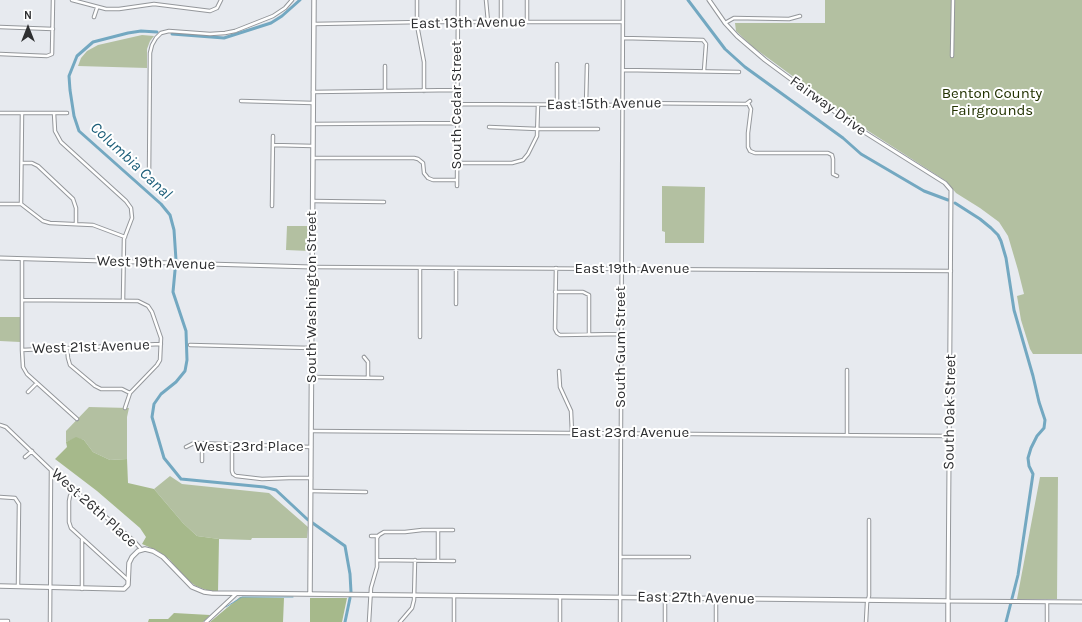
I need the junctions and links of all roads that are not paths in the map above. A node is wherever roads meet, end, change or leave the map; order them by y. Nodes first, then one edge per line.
1 (53, 0) edge
2 (72, 0) edge
3 (221, 0) edge
4 (292, 0) edge
5 (314, 0) edge
6 (417, 0) edge
7 (458, 0) edge
8 (486, 0) edge
9 (501, 0) edge
10 (527, 0) edge
11 (624, 0) edge
12 (709, 0) edge
13 (953, 0) edge
14 (97, 8) junction
15 (800, 16) dead end
16 (94, 17) dead end
17 (417, 22) junction
18 (458, 22) junction
19 (488, 22) junction
20 (501, 22) junction
21 (527, 22) junction
22 (623, 22) junction
23 (725, 23) junction
24 (314, 24) junction
25 (0, 27) edge
26 (53, 29) junction
27 (623, 38) junction
28 (0, 54) edge
29 (952, 56) dead end
30 (557, 64) dead end
31 (587, 65) dead end
32 (385, 66) dead end
33 (623, 70) junction
34 (704, 71) junction
35 (739, 72) dead end
36 (457, 90) junction
37 (385, 91) junction
38 (424, 91) junction
39 (313, 92) junction
40 (241, 101) dead end
41 (313, 103) junction
42 (457, 104) junction
43 (623, 104) junction
44 (538, 105) junction
45 (557, 105) junction
46 (586, 105) junction
47 (0, 113) edge
48 (22, 113) junction
49 (54, 113) junction
50 (67, 113) dead end
51 (457, 122) junction
52 (313, 124) junction
53 (489, 127) dead end
54 (538, 129) junction
55 (598, 129) dead end
56 (273, 136) dead end
57 (273, 145) junction
58 (313, 146) junction
59 (313, 158) junction
60 (22, 163) junction
61 (457, 163) junction
62 (837, 176) dead end
63 (457, 180) junction
64 (152, 186) dead end
65 (457, 186) dead end
66 (313, 201) junction
67 (384, 202) dead end
68 (952, 202) joint
69 (0, 204) edge
70 (21, 204) junction
71 (272, 206) dead end
72 (76, 224) junction
73 (125, 237) junction
74 (0, 258) edge
75 (22, 259) junction
76 (124, 262) junction
77 (312, 267) junction
78 (420, 268) junction
79 (456, 268) junction
80 (556, 268) junction
81 (622, 269) junction
82 (951, 270) junction
83 (555, 292) junction
84 (23, 300) junction
85 (122, 301) junction
86 (456, 304) dead end
87 (589, 334) junction
88 (622, 334) junction
89 (420, 337) dead end
90 (161, 344) junction
91 (190, 345) dead end
92 (67, 348) junction
93 (312, 348) junction
94 (22, 350) junction
95 (364, 358) dead end
96 (847, 370) dead end
97 (559, 371) dead end
98 (312, 377) junction
99 (368, 378) junction
100 (382, 378) dead end
101 (37, 383) junction
102 (28, 392) dead end
103 (130, 392) junction
104 (125, 408) dead end
105 (77, 419) dead end
106 (1, 425) edge
107 (311, 431) junction
108 (572, 433) junction
109 (621, 433) junction
110 (847, 435) junction
111 (950, 436) junction
112 (202, 444) junction
113 (232, 445) junction
114 (186, 447) dead end
115 (311, 447) junction
116 (32, 451) junction
117 (25, 457) dead end
118 (202, 461) dead end
119 (52, 471) junction
120 (311, 478) junction
121 (74, 490) junction
122 (311, 491) junction
123 (366, 492) dead end
124 (0, 497) edge
125 (869, 520) dead end
126 (438, 530) junction
127 (453, 530) dead end
128 (378, 535) junction
129 (371, 536) dead end
130 (82, 539) junction
131 (141, 549) junction
132 (621, 557) junction
133 (689, 557) dead end
134 (377, 560) junction
135 (415, 560) junction
136 (438, 561) junction
137 (454, 561) dead end
138 (128, 580) junction
139 (0, 586) edge
140 (18, 586) junction
141 (50, 587) junction
142 (82, 589) junction
143 (196, 589) joint
144 (236, 594) junction
145 (310, 594) junction
146 (371, 595) junction
147 (414, 595) junction
148 (454, 596) junction
149 (560, 597) junction
150 (620, 597) junction
151 (666, 598) junction
152 (716, 598) junction
153 (868, 600) junction
154 (948, 601) junction
155 (1047, 602) junction
156 (1082, 602) edge
157 (0, 621) edge
158 (8, 621) dead end
159 (50, 622) edge
160 (206, 622) edge
161 (369, 622) edge
162 (400, 622) edge
163 (454, 622) edge
164 (560, 622) edge
165 (620, 622) edge
166 (665, 622) edge
167 (716, 622) edge
168 (866, 622) edge
169 (948, 622) edge
170 (1047, 622) edge

1 - 26 street
2 - 14 street
3 - 14 street
4 - 64 street
5 - 24 main road, South Washington Street
6 - 17 street
7 - 18 street, South Cedar Street
8 - 19 street
9 - 20 street
10 - 21 street
11 - 22 street, South Gum Street
12 - 23 street, Fairway Drive
13 - 29 street
14 - 16 street
15 - 23 street
17 - 18 street, East 13th Avenue
17 - 24 street, East 13th Avenue
17 - 38 street
18 - 19 street, East 13th Avenue
18 - 36 street, South Cedar Street
19 - 20 street, East 13th Avenue
20 - 21 street, East 13th Avenue
21 - 22 street, East 13th Avenue
22 - 27 street, South Gum Street
23 - 68 street, Fairway Drive
24 - 39 main road, South Washington Street
25 - 26 street
26 - 28 street
27 - 33 street, South Gum Street
27 - 34 street
30 - 45 street
31 - 46 street
32 - 37 street
33 - 34 street
33 - 43 street, South Gum Street
34 - 35 street
36 - 38 street
36 - 42 street, South Cedar Street
37 - 38 street
37 - 39 street
39 - 41 main road, South Washington Street
40 - 41 street
41 - 52 main road, South Washington Street
42 - 44 street, East 15th Avenue
42 - 51 street, South Cedar Street
43 - 46 street, East 15th Avenue
43 - 62 street, East 15th Avenue
43 - 81 street, South Gum Street
44 - 45 street, East 15th Avenue
44 - 54 street
45 - 46 street, East 15th Avenue
47 - 48 street
48 - 49 street
48 - 60 street
49 - 50 street
49 - 73 street
51 - 52 street
51 - 61 street, South Cedar Street
52 - 58 main road, South Washington Street
53 - 54 street
54 - 55 street
54 - 61 street
56 - 57 street
57 - 58 street
57 - 71 street
58 - 59 main road, South Washington Street
59 - 63 street
59 - 66 main road, South Washington Street
60 - 70 street
60 - 72 street
61 - 63 street, South Cedar Street
63 - 65 street, South Cedar Street
66 - 67 street
66 - 77 main road, South Washington Street
68 - 82 street, South Oak Street
69 - 70 street
70 - 72 street
72 - 73 street
73 - 76 street
74 - 75 street, West 19th Avenue
75 - 76 street, West 19th Avenue
75 - 84 street
76 - 77 street, West 19th Avenue
76 - 85 street
77 - 78 street, East 19th Avenue
77 - 93 main road, South Washington Street
78 - 79 street, East 19th Avenue
78 - 89 street
79 - 80 street, East 19th Avenue
79 - 86 street
80 - 81 street, East 19th Avenue
80 - 83 street
81 - 82 street, East 19th Avenue
81 - 88 street, South Gum Street
82 - 111 street, South Oak Street
83 - 87 street
83 - 87 street
84 - 85 street
84 - 94 street
85 - 90 street
87 - 88 street
88 - 109 street, South Gum Street
90 - 92 street, West 21st Avenue
90 - 103 street
91 - 93 street
92 - 94 street, West 21st Avenue
92 - 103 street
93 - 98 main road, South Washington Street
94 - 101 street
95 - 99 street
96 - 110 street
97 - 108 street
98 - 99 street
98 - 107 main road, South Washington Street
99 - 100 street
101 - 102 street
101 - 105 street
103 - 104 street
106 - 116 street, West 26th Place
107 - 108 street, East 23rd Avenue
107 - 115 main road, South Washington Street
108 - 109 street, East 23rd Avenue
109 - 110 street, East 23rd Avenue
109 - 132 street, South Gum Street
110 - 111 street, East 23rd Avenue
111 - 154 street, South Oak Street
112 - 113 street, West 23rd Place
112 - 114 street, West 23rd Place
112 - 118 street
113 - 115 street, West 23rd Place
113 - 120 street
115 - 120 main road, South Washington Street
116 - 117 street
116 - 119 street, West 26th Place
119 - 121 street, West 26th Place
119 - 141 street
120 - 122 main road, South Washington Street
121 - 130 street
121 - 131 street, West 26th Place
122 - 123 street
122 - 145 main road, South Washington Street
124 - 140 street
125 - 153 street
126 - 127 street
126 - 128 street
126 - 136 street
128 - 129 street
128 - 134 street
130 - 138 street
130 - 142 street
131 - 138 main road
131 - 143 main road, West 26th Place
132 - 133 street
132 - 150 street, South Gum Street
134 - 135 street
134 - 146 street
135 - 136 street
135 - 147 street
136 - 137 street
138 - 142 main road
139 - 140 main road
140 - 141 main road
141 - 142 main road
141 - 159 street
143 - 144 main road, East 27th Avenue
144 - 145 main road, East 27th Avenue
144 - 160 street
145 - 146 main road, East 27th Avenue
146 - 147 main road, East 27th Avenue
146 - 161 street
147 - 148 main road, East 27th Avenue
147 - 162 street
148 - 149 main road, East 27th Avenue
148 - 163 street
149 - 150 main road, East 27th Avenue
149 - 164 street
150 - 151 main road, East 27th Avenue
150 - 165 street, South Gum Street
151 - 152 main road, East 27th Avenue
151 - 166 street
152 - 153 main road, East 27th Avenue
152 - 167 street
153 - 154 main road, East 27th Avenue
153 - 168 street
154 - 155 street, East 27th Avenue
154 - 169 main road, South Oak Street
155 - 156 street, East 27th Avenue
155 - 170 street
157 - 158 street

